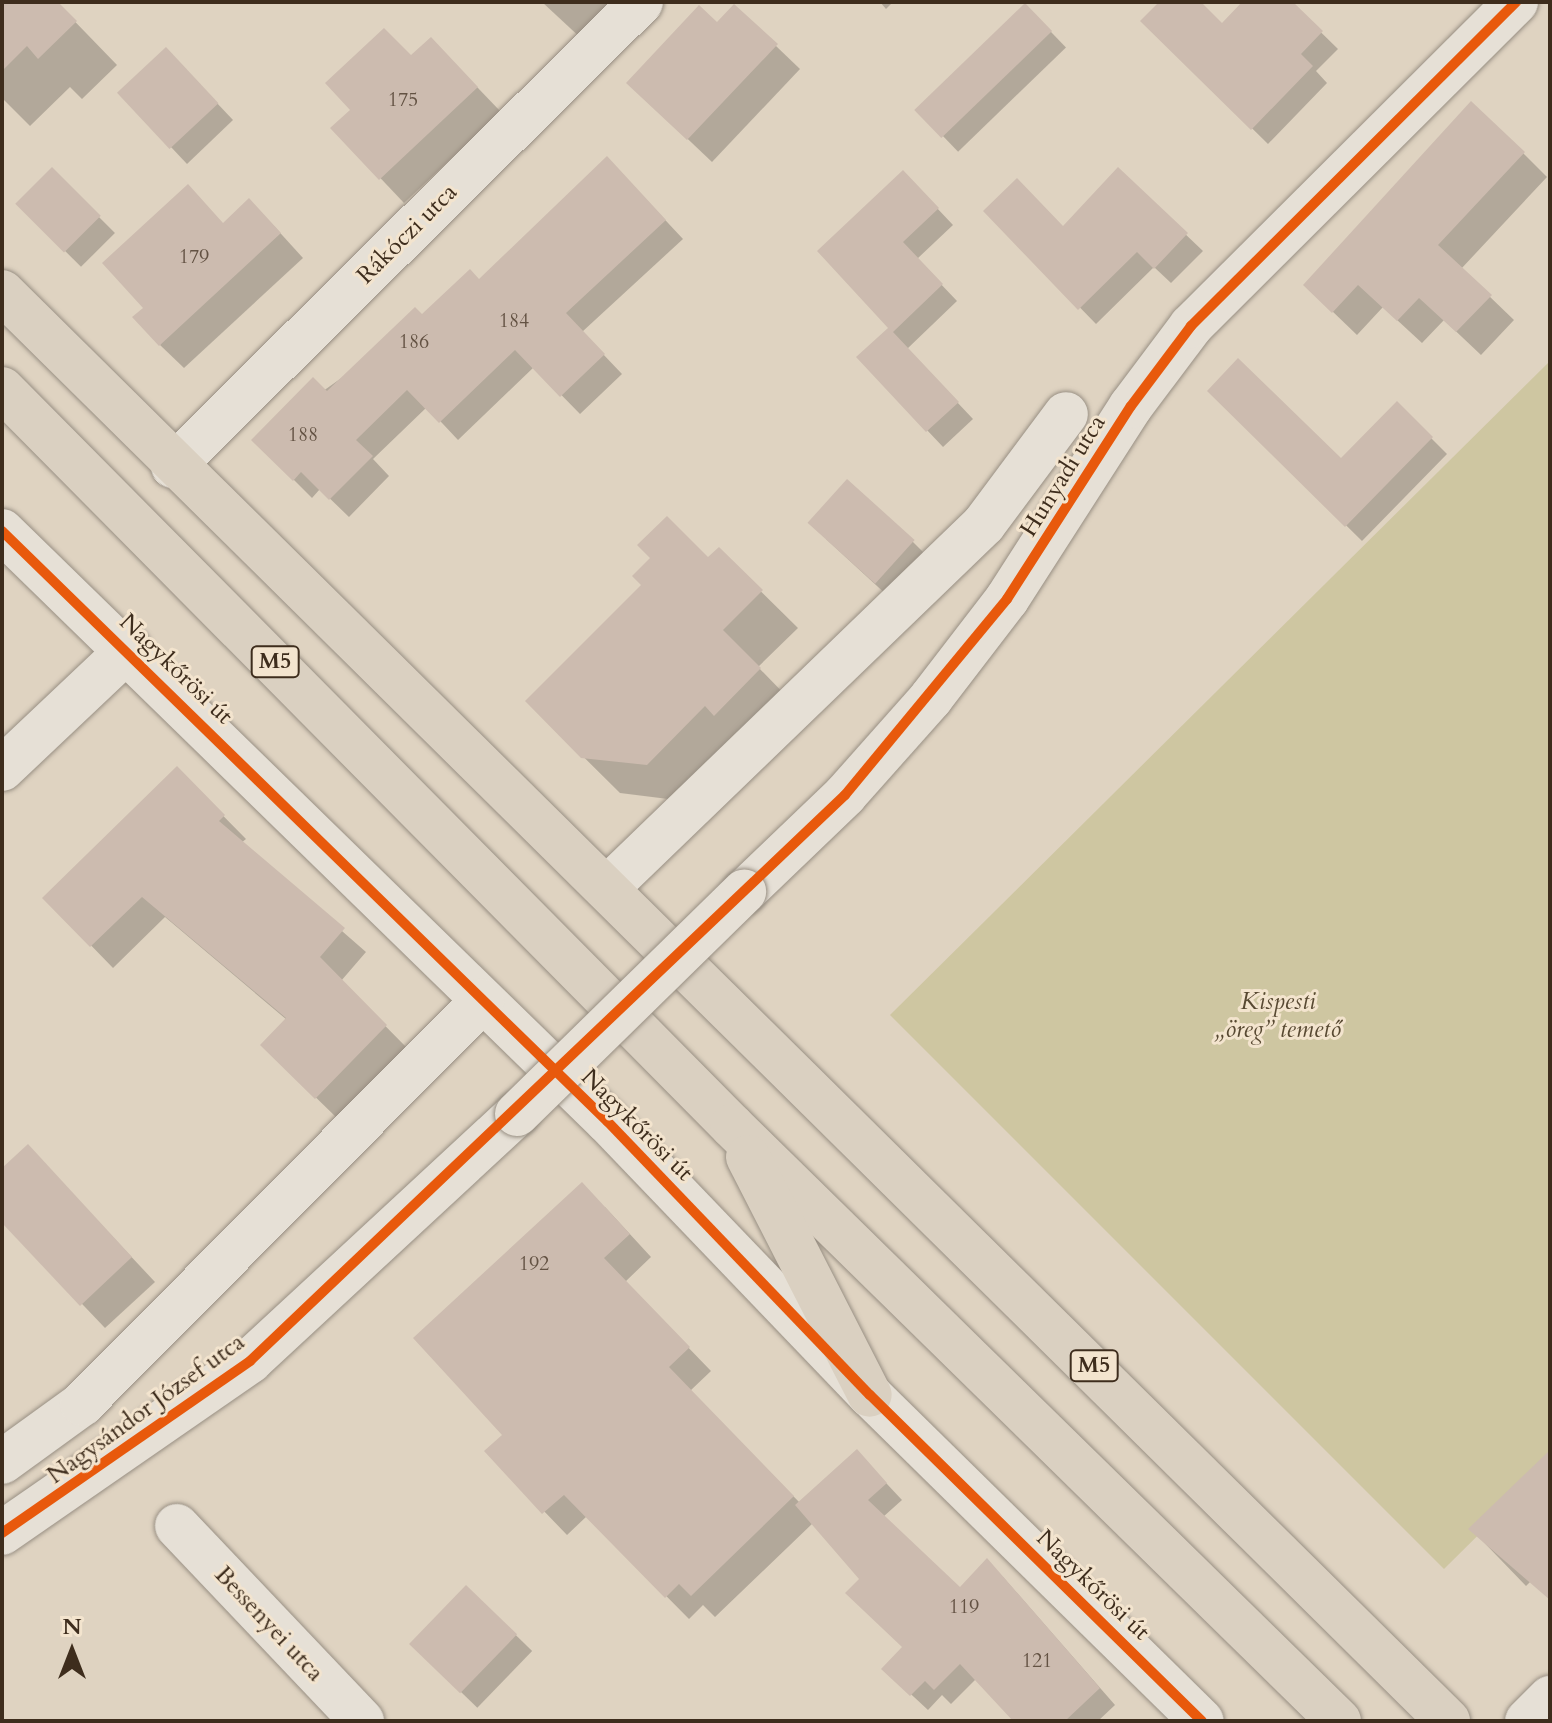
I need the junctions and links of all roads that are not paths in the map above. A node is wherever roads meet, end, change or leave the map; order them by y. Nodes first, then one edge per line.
1 (641, 2) edge
2 (1516, 2) edge
3 (2, 292) edge
4 (2, 389) edge
5 (1066, 414) dead end
6 (173, 466) junction
7 (2, 531) edge
8 (129, 649) junction
9 (2, 769) edge
10 (607, 888) junction
11 (656, 980) joint
12 (482, 1001) junction
13 (732, 1126) junction
14 (870, 1395) junction
15 (2, 1462) edge
16 (177, 1526) dead end
17 (2, 1533) edge
18 (1550, 1698) edge
19 (362, 1721) edge
20 (1202, 1721) edge
21 (1339, 1721) edge
22 (1448, 1721) edge
23 (1527, 1721) edge

1 - 6 street, Rákóczi utca
2 - 11 street, Hunyadi utca, bridge
3 - 6 main road, M5
4 - 13 main road, M5
5 - 10 street, Hunyadi utca
6 - 10 main road, M5
7 - 8 street, Nagykőrösi út
8 - 9 street
8 - 12 street, Nagykőrösi út
10 - 22 main road, M5
11 - 17 street, Nagysándor József utca, bridge
12 - 14 street, Nagykőrösi út
12 - 15 street, Nagysándor József utca
13 - 14 main road
13 - 21 main road, M5
14 - 20 street, Nagykőrösi út
16 - 19 street, Bessenyei utca
18 - 23 street

